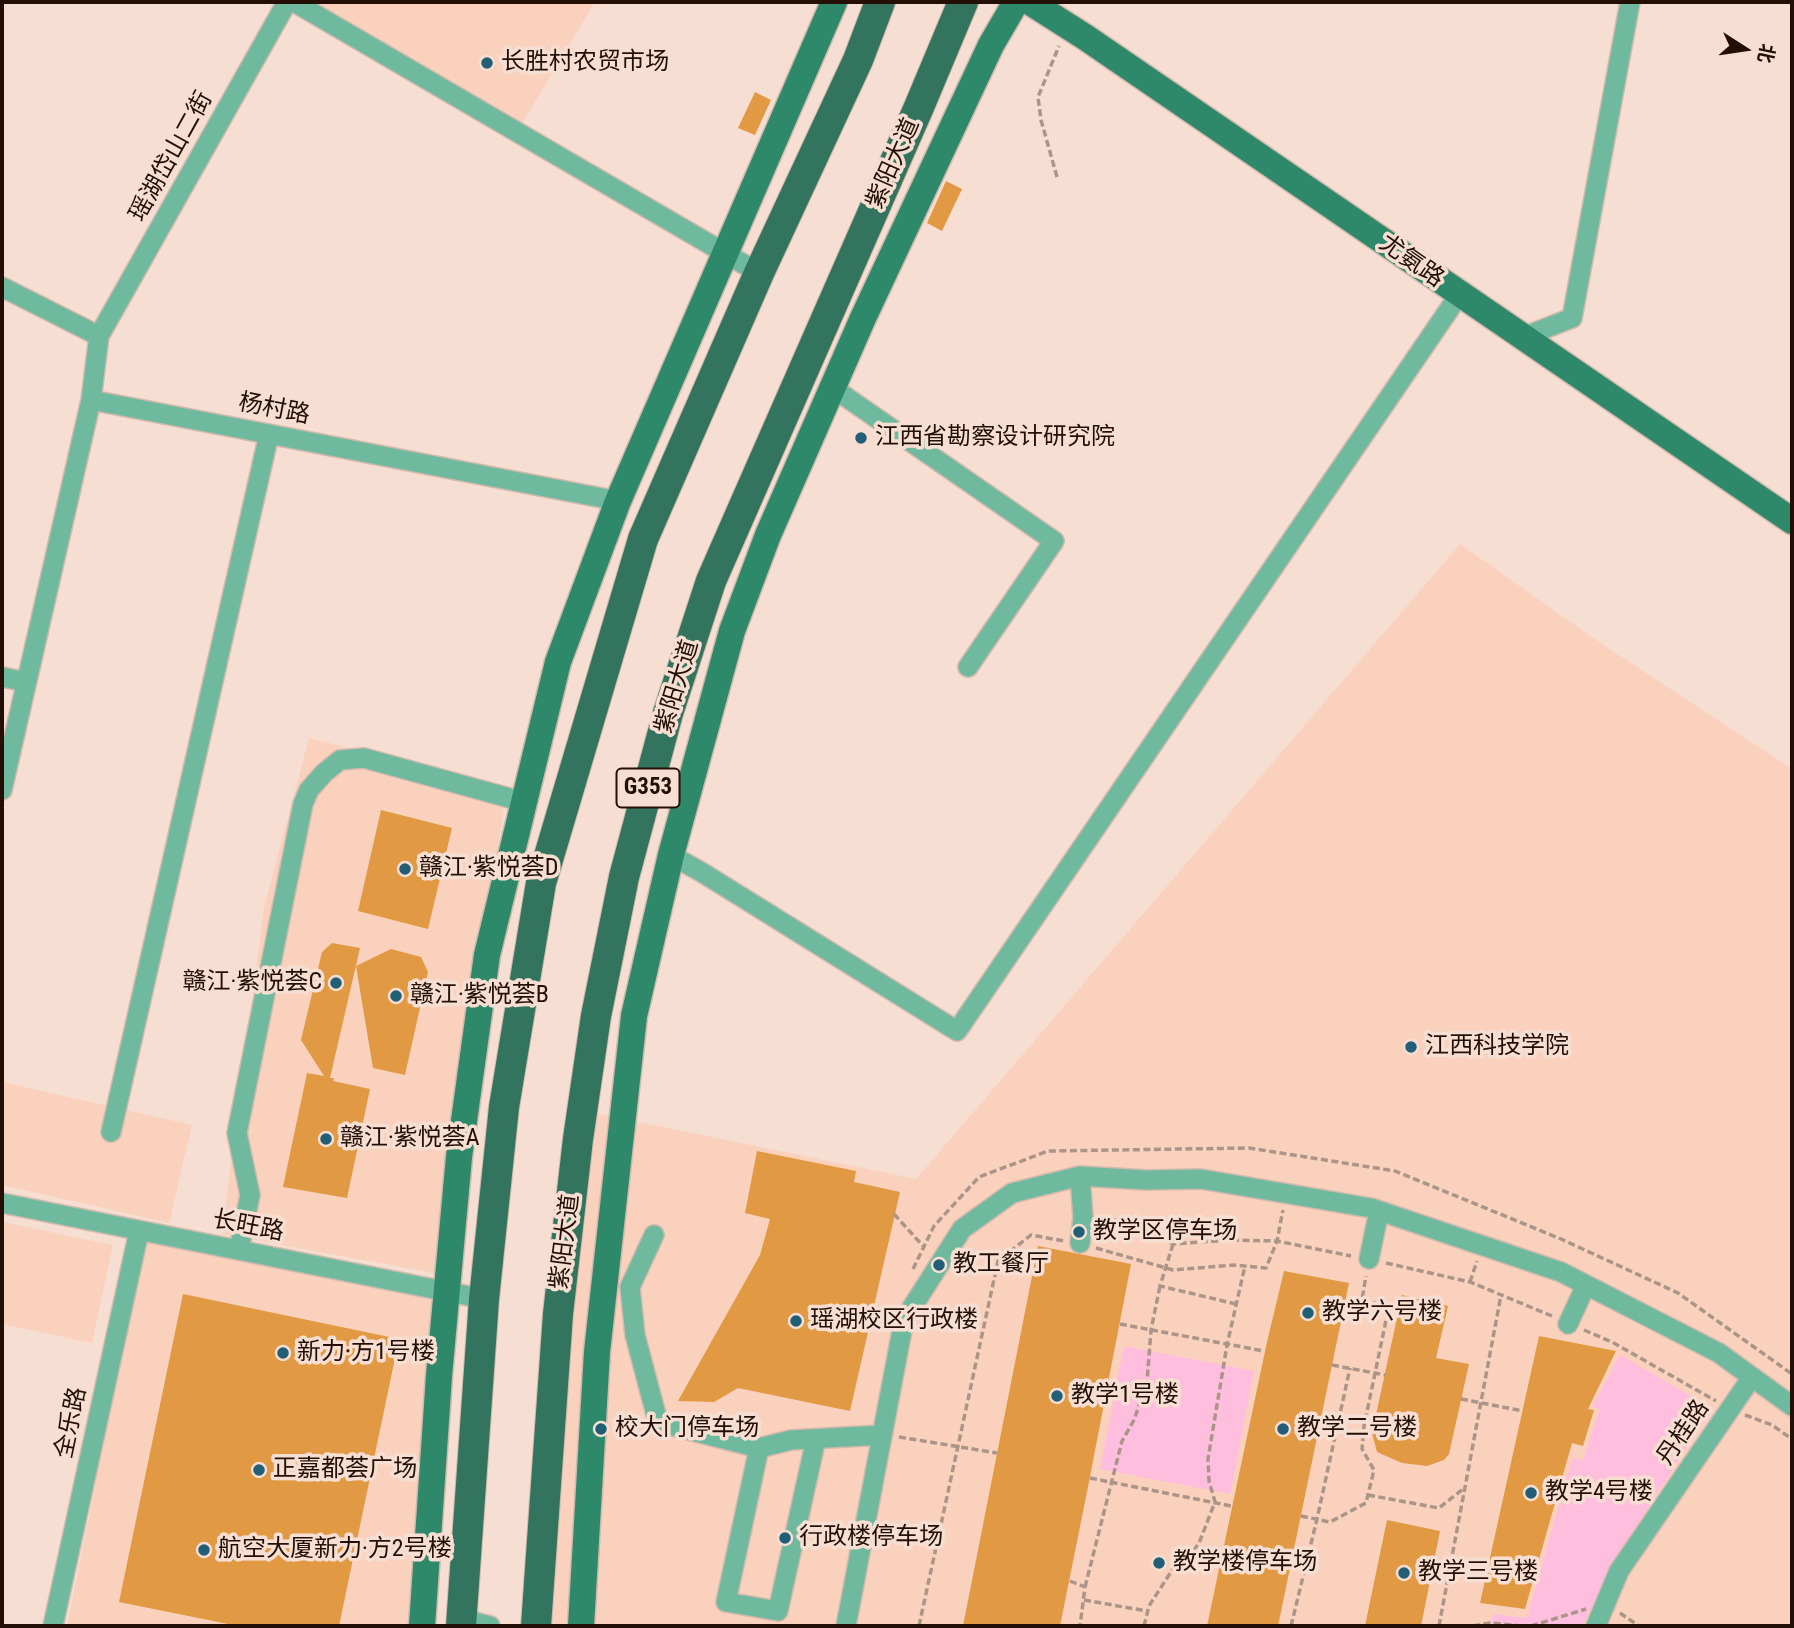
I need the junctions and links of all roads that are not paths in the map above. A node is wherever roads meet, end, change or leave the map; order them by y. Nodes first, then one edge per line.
1 (287, 2) edge
2 (295, 2) edge
3 (834, 2) edge
4 (880, 2) edge
5 (963, 2) edge
6 (1016, 2) edge
7 (1030, 2) edge
8 (1630, 2) edge
9 (725, 253) junction
10 (759, 273) junction
11 (2, 287) edge
12 (1459, 295) junction
13 (99, 336) junction
14 (1523, 337) junction
15 (833, 388) junction
16 (91, 400) junction
17 (269, 434) junction
18 (618, 501) junction
19 (1792, 521) edge
20 (968, 667) dead end
21 (2, 677) edge
22 (26, 682) junction
23 (2, 790) edge
24 (524, 802) junction
25 (671, 855) junction
26 (111, 1132) dead end
27 (1080, 1176) junction
28 (2, 1203) edge
29 (1379, 1211) junction
30 (139, 1230) junction
31 (654, 1235) dead end
32 (1080, 1243) road end
33 (239, 1250) junction
34 (1369, 1259) road end
35 (1586, 1285) junction
36 (447, 1292) junction
37 (484, 1299) junction
38 (1569, 1324) road end
39 (1752, 1377) junction
40 (1792, 1406) edge
41 (882, 1435) junction
42 (816, 1439) junction
43 (759, 1448) junction
44 (463, 1595) junction
45 (53, 1626) edge
46 (422, 1626) edge
47 (461, 1626) edge
48 (489, 1626) edge
49 (536, 1626) edge
50 (581, 1626) edge
51 (846, 1626) edge
52 (1596, 1626) edge

1 - 13 street, 瑶湖岱山二街
2 - 9 street
3 - 9 main road
4 - 10 highway
5 - 49 highway, 紫阳大道 / G353
6 - 15 main road
7 - 12 main road, 尤氨路
8 - 14 street
9 - 10 street
9 - 18 main road
10 - 37 highway
11 - 13 street
12 - 14 main road, 尤氨路
12 - 25 street
13 - 16 street
14 - 19 main road, 尤氨路
15 - 20 street
15 - 25 main road
16 - 17 street, 杨村路
16 - 22 street
17 - 18 street, 杨村路
17 - 26 street
18 - 24 main road
21 - 22 street
22 - 23 street
24 - 33 street
24 - 36 main road
25 - 50 main road
27 - 29 street
27 - 32 street
27 - 41 street
28 - 30 street, 长旺路
29 - 34 street
29 - 35 street
30 - 33 street, 长旺路
30 - 45 street, 全乐路
31 - 43 street
33 - 36 street, 长旺路
35 - 38 street
35 - 39 street
36 - 37 street, 长旺路
36 - 46 main road
37 - 44 highway
39 - 40 street
39 - 52 street, 丹桂路
41 - 42 street
41 - 51 street
42 - 43 street
42 - 43 street
44 - 47 highway
44 - 48 street

